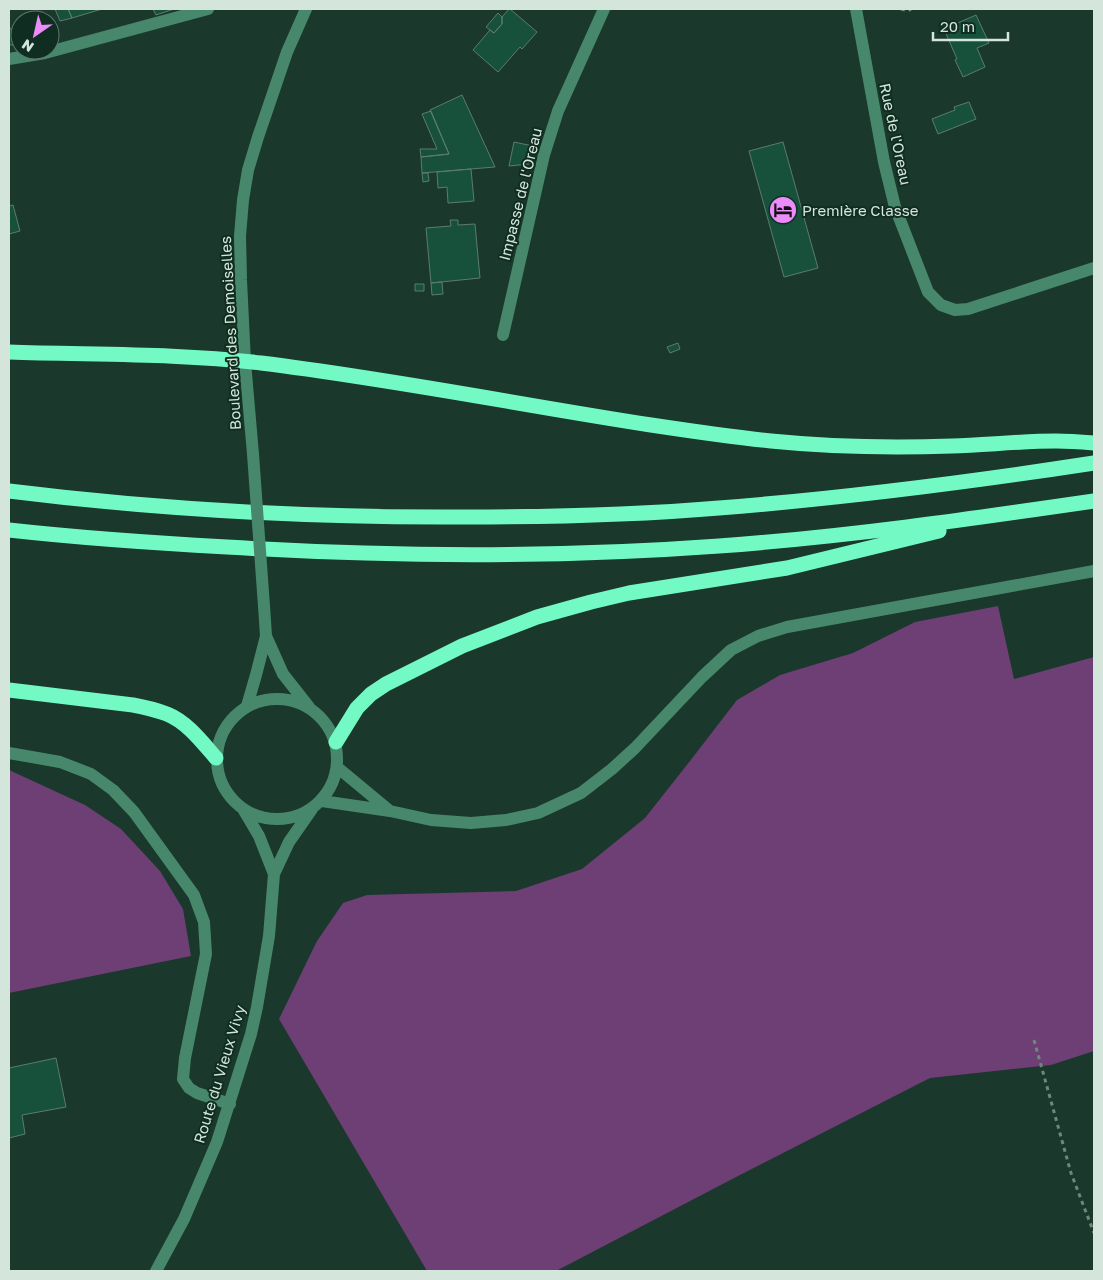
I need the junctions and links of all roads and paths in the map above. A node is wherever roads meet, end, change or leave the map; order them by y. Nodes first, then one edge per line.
1 (208, 9) edge
2 (306, 9) edge
3 (604, 9) edge
4 (856, 9) edge
5 (902, 9) edge
6 (911, 9) edge
7 (9, 59) edge
8 (1094, 268) edge
9 (503, 335) dead end
10 (9, 352) edge
11 (245, 362) junction
12 (1094, 443) edge
13 (1094, 463) edge
14 (9, 491) edge
15 (1094, 501) edge
16 (1021, 511) junction
17 (9, 530) edge
18 (1094, 571) edge
19 (266, 636) junction
20 (9, 690) edge
21 (247, 706) junction
22 (309, 707) junction
23 (336, 742) junction
24 (9, 753) edge
25 (216, 758) junction
26 (337, 767) junction
27 (317, 805) junction
28 (243, 809) junction
29 (390, 810) junction
30 (274, 874) junction
31 (1034, 1040) dead end
32 (230, 1104) junction
33 (1094, 1233) edge
34 (156, 1271) edge

1 - 7 street
2 - 11 street, Boulevard des Demoiselles
3 - 9 street, Impasse de l'Oreau
4 - 8 street, Rue de l'Oreau
5 - 6 path
10 - 11 highway
11 - 12 highway
11 - 19 street, Boulevard des Demoiselles, bridge
13 - 14 highway
15 - 16 highway
16 - 17 highway
16 - 23 highway
18 - 29 street
19 - 21 street, Boulevard des Demoiselles
19 - 22 street, Boulevard des Demoiselles
20 - 25 highway
21 - 22 street
21 - 25 street
22 - 23 street
23 - 26 street
24 - 32 street
25 - 28 street
26 - 27 street
26 - 29 street
27 - 28 street
27 - 29 street
27 - 30 street, Route du Vieux Vivy
28 - 30 street, Route du Vieux Vivy
30 - 32 street, Route du Vieux Vivy
31 - 33 path
32 - 34 street, Route du Vieux Vivy

